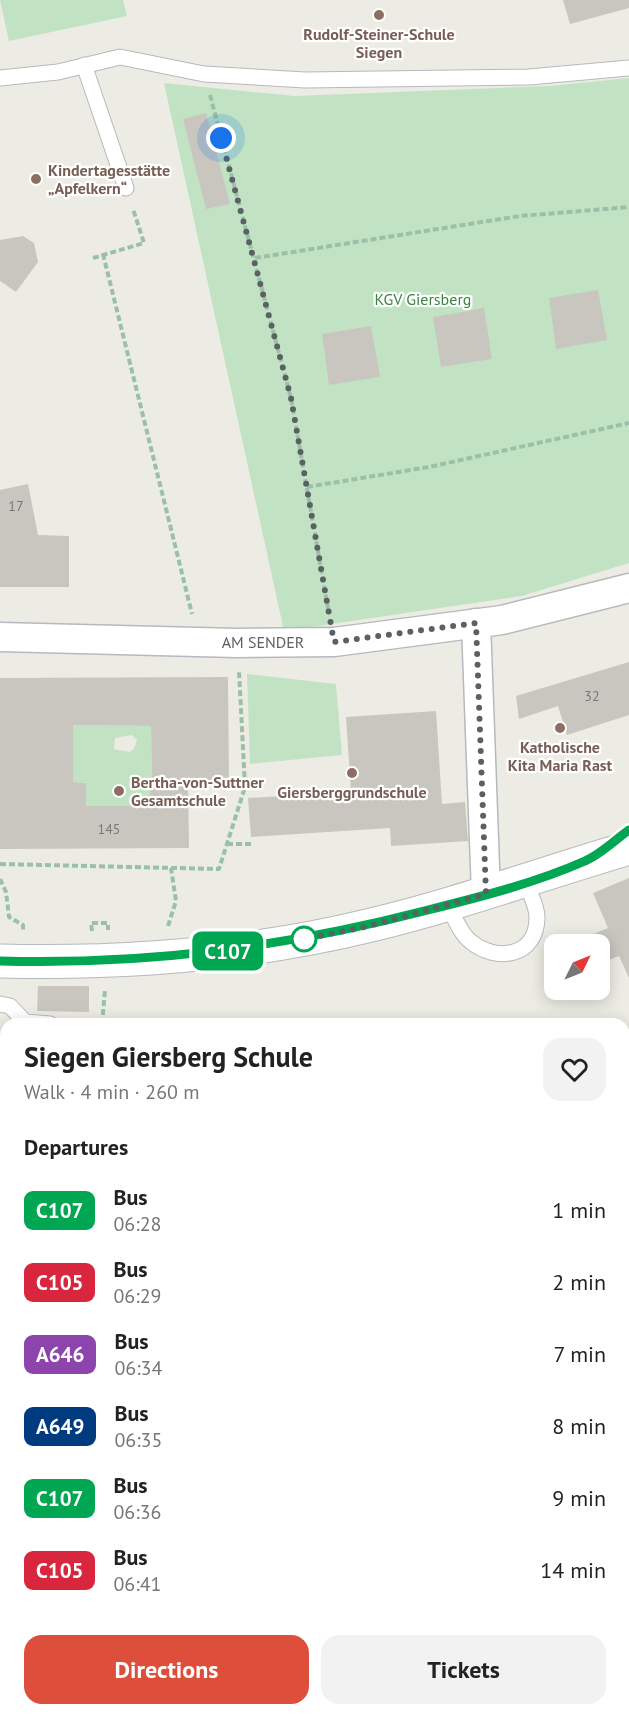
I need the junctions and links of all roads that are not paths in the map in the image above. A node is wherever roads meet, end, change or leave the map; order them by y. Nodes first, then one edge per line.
1 (84, 65) junction
2 (629, 68) edge
3 (0, 78) edge
4 (126, 188) road end
5 (629, 588) edge
6 (476, 623) junction
7 (0, 637) edge
8 (629, 830) edge
9 (629, 848) edge
10 (587, 861) junction
11 (526, 882) junction
12 (486, 894) junction
13 (448, 905) junction
14 (0, 961) edge
15 (0, 1004) edge
16 (21, 1018) edge

1 - 2 lane
1 - 3 lane
1 - 4 lane
5 - 6 street, AM SENDER
6 - 7 street, AM SENDER
6 - 12 street
8 - 10 street
9 - 10 street
10 - 11 street
11 - 12 street
11 - 13 lane
12 - 13 street
13 - 14 street
15 - 16 lane

